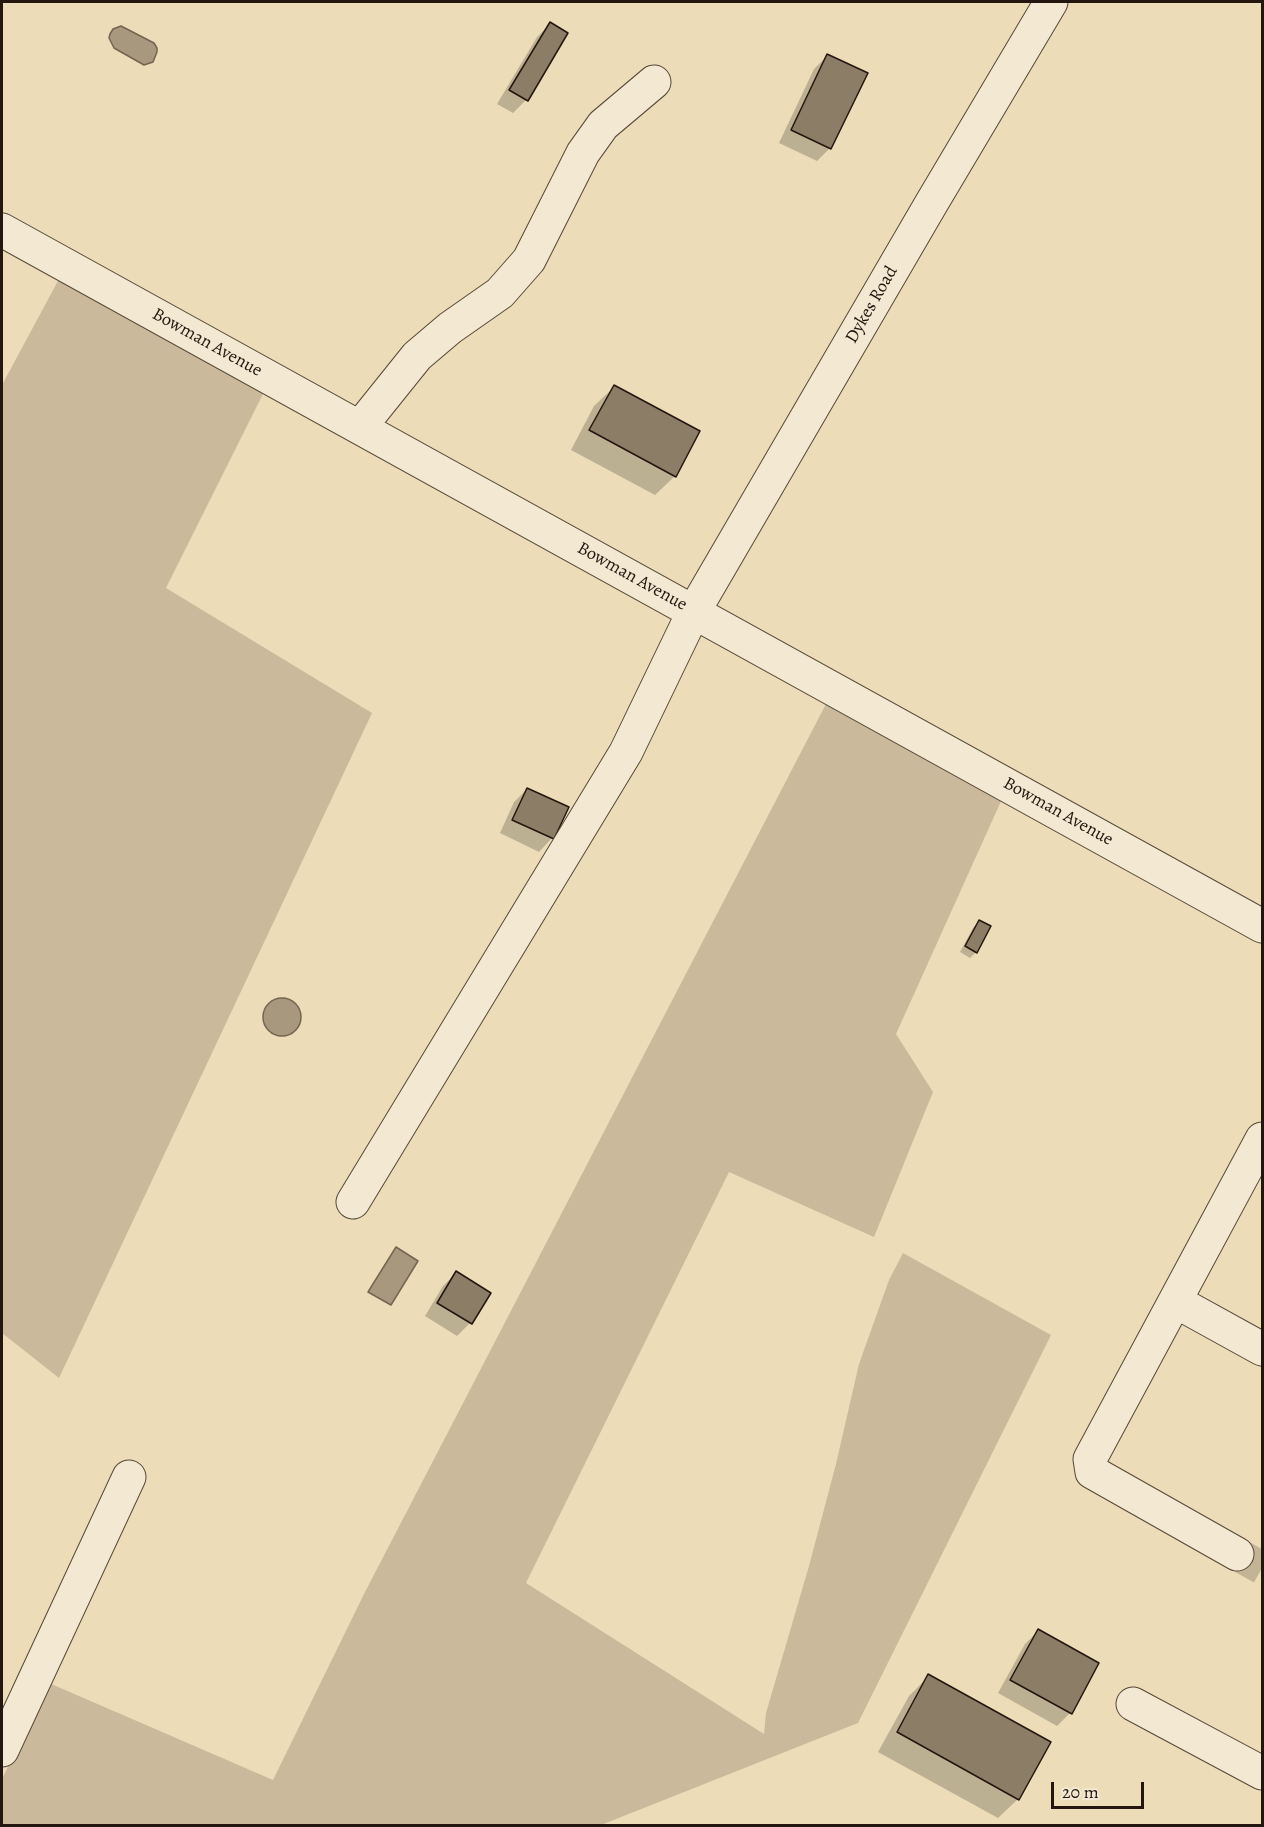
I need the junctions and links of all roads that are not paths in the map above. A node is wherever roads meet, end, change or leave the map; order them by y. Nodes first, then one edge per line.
1 (1052, 2) edge
2 (654, 82) dead end
3 (2, 230) edge
4 (360, 427) junction
5 (694, 610) junction
6 (1263, 926) edge
7 (1263, 1139) edge
8 (353, 1202) dead end
9 (1175, 1301) junction
10 (1263, 1349) edge
11 (129, 1478) dead end
12 (1237, 1554) tunnel mouth
13 (1133, 1704) dead end
14 (2, 1750) edge
15 (1263, 1773) edge

1 - 5 street, Dykes Road
2 - 4 street
3 - 4 street, Bowman Avenue
4 - 5 street, Bowman Avenue
5 - 6 street, Bowman Avenue
5 - 8 street, Dykes Road
7 - 9 street
9 - 10 street
9 - 12 street
11 - 14 street
13 - 15 street

